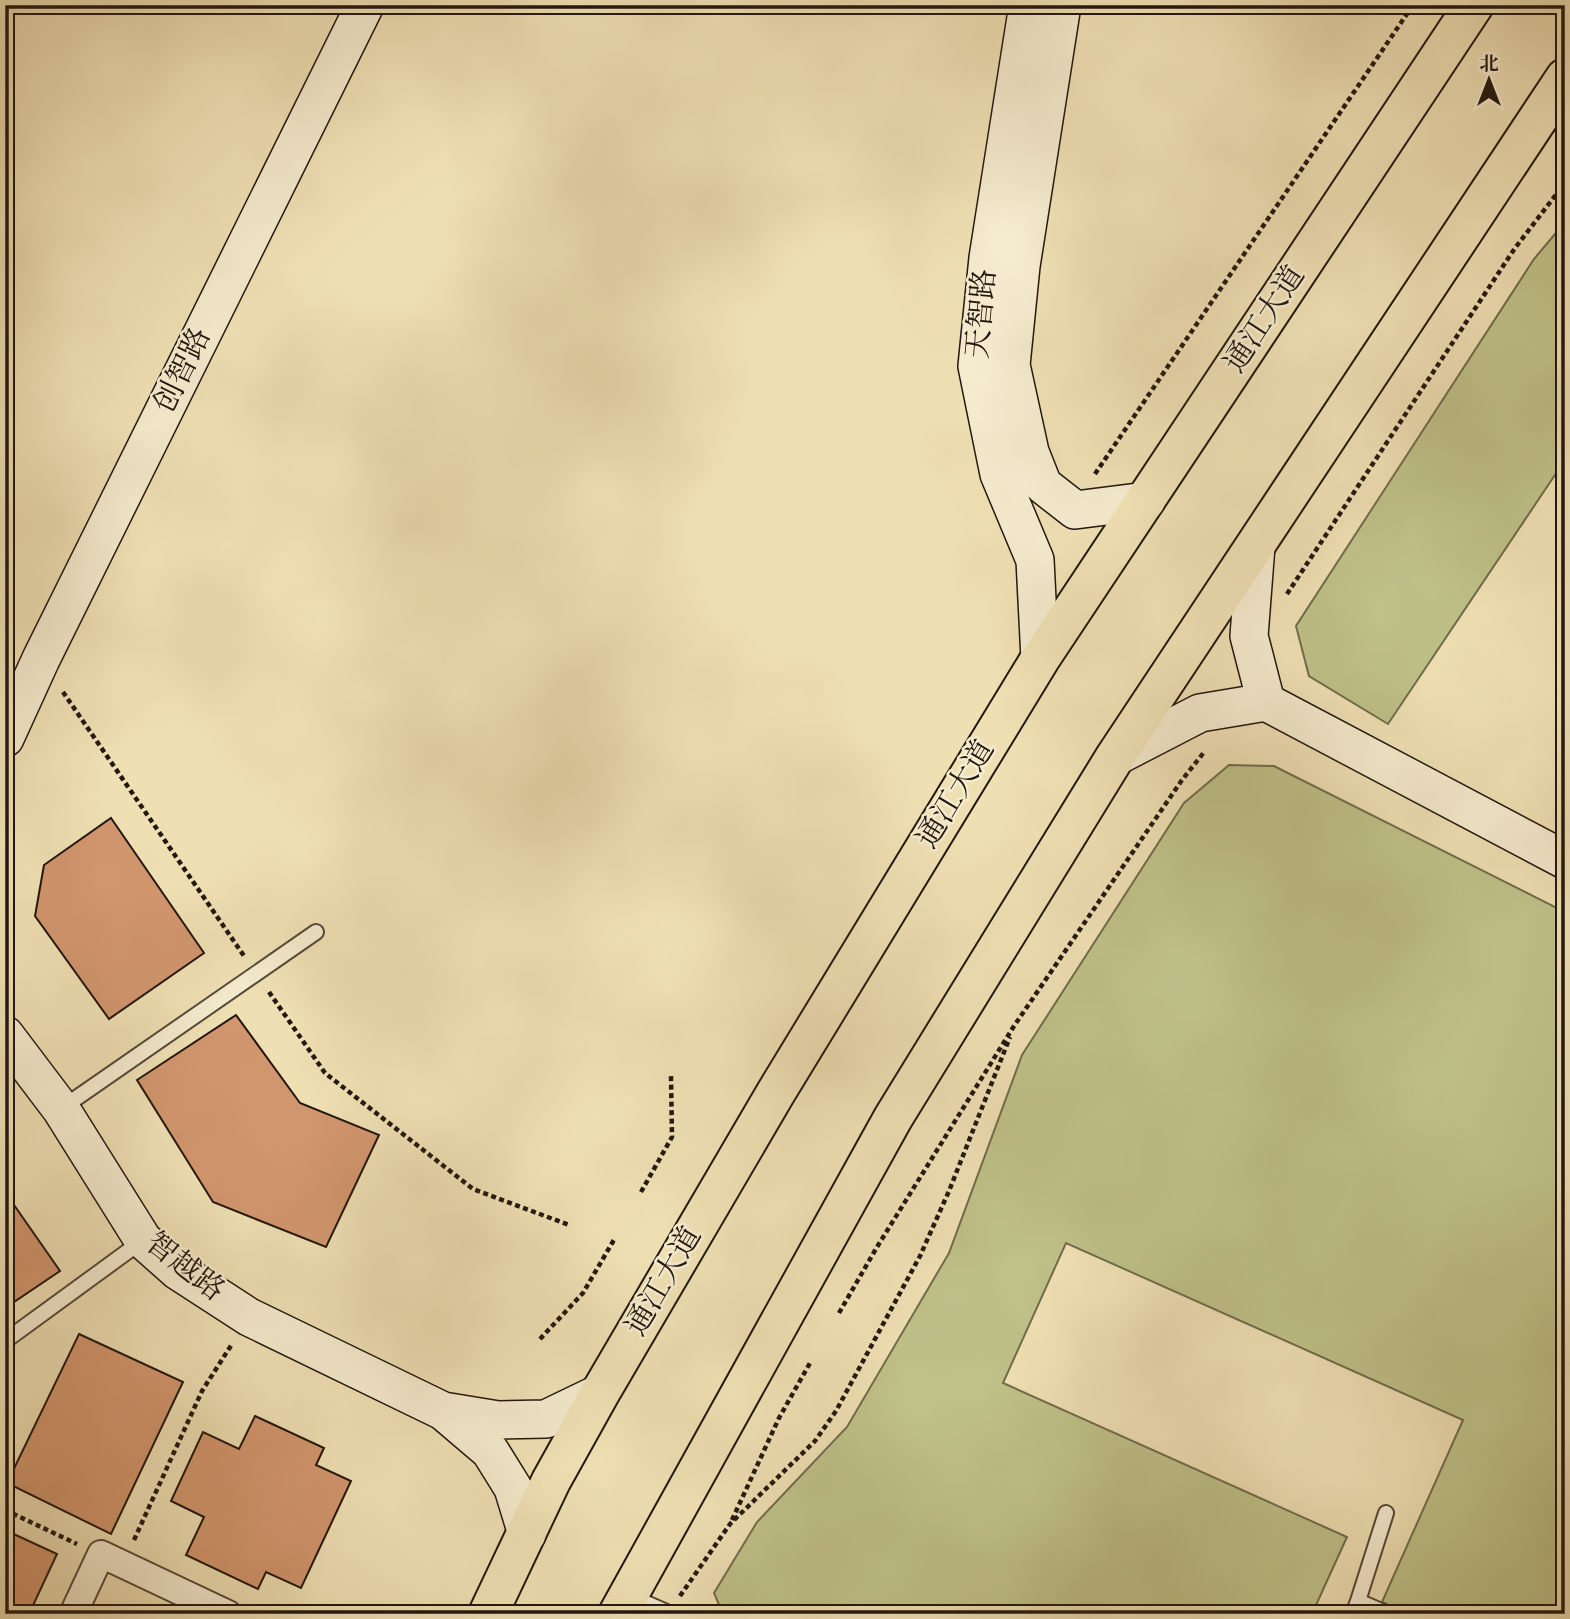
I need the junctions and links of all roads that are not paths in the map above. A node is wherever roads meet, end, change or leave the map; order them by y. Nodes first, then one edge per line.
1 (365, 5) edge
2 (1028, 5) edge
3 (1062, 5) edge
4 (1474, 5) edge
5 (1565, 78) edge
6 (1146, 501) junction
7 (1256, 546) junction
8 (1040, 659) junction
9 (1266, 702) junction
10 (5, 738) edge
11 (1115, 757) junction
12 (1565, 860) edge
13 (316, 932) dead end
14 (5, 1035) edge
15 (61, 1109) junction
16 (143, 1240) junction
17 (5, 1341) edge
18 (600, 1393) junction
19 (443, 1411) junction
20 (1386, 1513) dead end
21 (527, 1534) junction
22 (623, 1604) edge
23 (1356, 1607) edge
24 (669, 1613) edge
25 (73, 1614) edge
26 (228, 1614) edge
27 (488, 1614) edge
28 (1388, 1614) edge

1 - 10 street, 创智路
2 - 8 street, 天智路
3 - 6 street, 天智路
4 - 6 main road, 通江大道
5 - 7 main road
6 - 8 main road, 通江大道
7 - 9 street
7 - 11 main road
8 - 18 main road, 通江大道
9 - 11 street
9 - 12 street
11 - 22 main road
13 - 15 lane
14 - 15 street, 智越路
15 - 16 street, 智越路
16 - 17 lane
16 - 19 street, 智越路
18 - 19 street
18 - 21 main road, 通江大道
19 - 21 street
20 - 23 lane
21 - 27 main road, 通江大道
22 - 24 lane
23 - 28 lane
25 - 26 street

